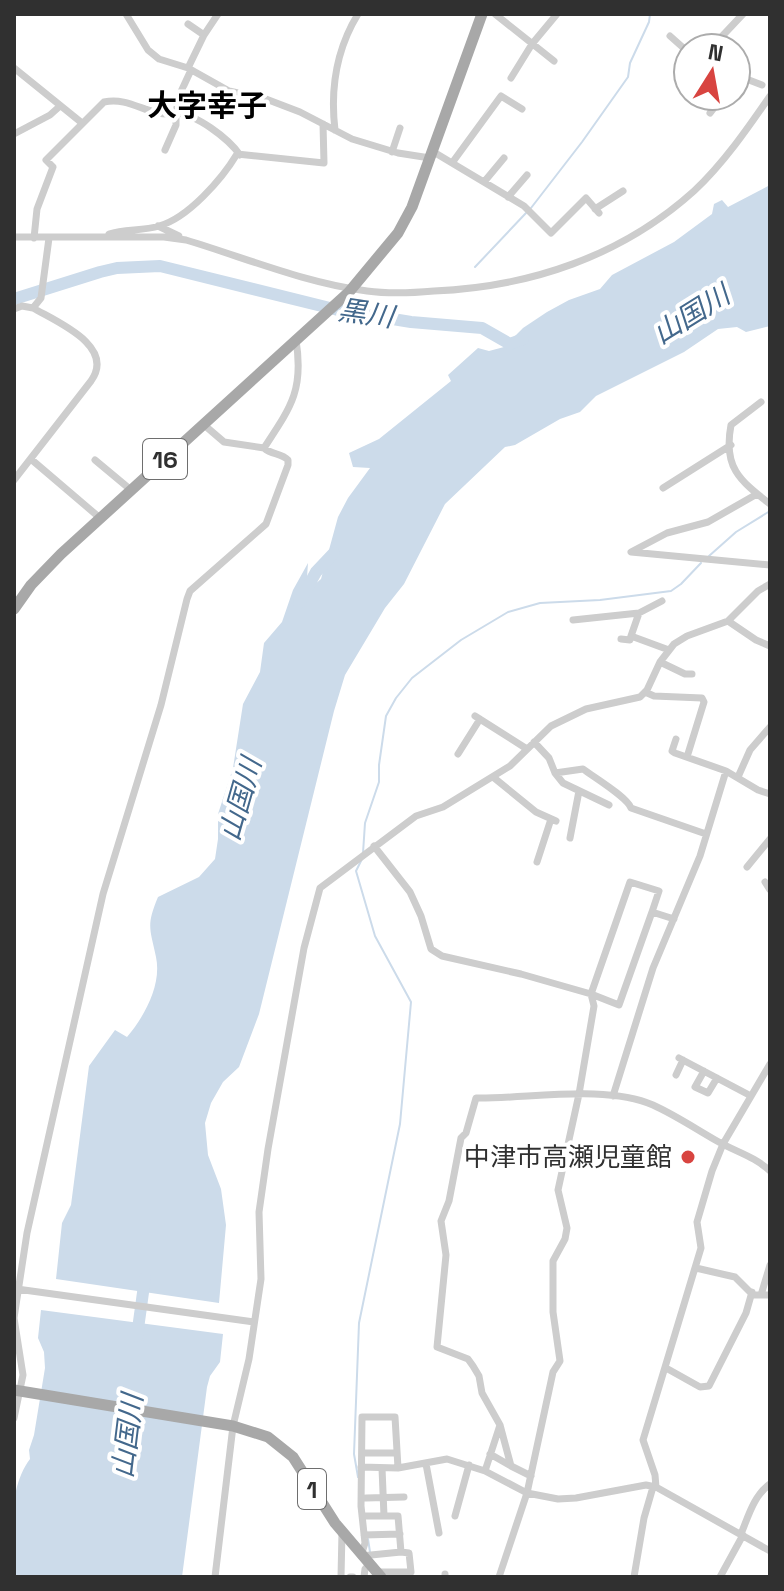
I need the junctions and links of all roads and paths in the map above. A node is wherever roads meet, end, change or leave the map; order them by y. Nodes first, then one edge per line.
1 (126, 14) edge
2 (218, 14) edge
3 (358, 14) edge
4 (482, 14) edge
5 (495, 14) edge
6 (557, 14) edge
7 (738, 15) edge
8 (188, 24) dead end
9 (724, 32) edge
10 (204, 35) junction
11 (532, 44) junction
12 (554, 61) dead end
13 (14, 68) edge
14 (190, 69) junction
15 (511, 78) dead end
16 (752, 81) edge
17 (762, 85) dead end
18 (770, 96) edge
19 (60, 106) junction
20 (522, 109) dead end
21 (176, 113) junction
22 (82, 123) junction
23 (323, 124) junction
24 (400, 128) dead end
25 (335, 130) junction
26 (14, 134) edge
27 (165, 150) dead end
28 (392, 152) junction
29 (240, 155) junction
30 (431, 155) junction
31 (504, 158) dead end
32 (452, 163) junction
33 (527, 175) dead end
34 (484, 182) junction
35 (623, 191) dead end
36 (508, 197) junction
37 (158, 226) junction
38 (14, 237) edge
39 (107, 237) junction
40 (34, 238) junction
41 (49, 238) junction
42 (180, 239) junction
43 (350, 290) junction
44 (33, 308) junction
45 (14, 309) edge
46 (296, 340) junction
47 (761, 402) dead end
48 (203, 424) junction
49 (731, 445) junction
50 (264, 448) junction
51 (32, 460) junction
52 (95, 460) dead end
53 (14, 480) edge
54 (663, 488) dead end
55 (131, 490) junction
56 (757, 494) junction
57 (770, 504) edge
58 (100, 518) junction
59 (770, 565) edge
60 (770, 584) edge
61 (662, 601) dead end
62 (14, 609) edge
63 (639, 613) junction
64 (573, 620) dead end
65 (728, 621) junction
66 (631, 636) junction
67 (621, 639) dead end
68 (770, 646) edge
69 (669, 650) junction
70 (660, 662) junction
71 (692, 674) dead end
72 (645, 692) junction
73 (770, 727) edge
74 (676, 739) dead end
75 (534, 742) junction
76 (527, 749) junction
77 (458, 754) dead end
78 (687, 757) junction
79 (726, 771) junction
80 (555, 773) junction
81 (493, 777) junction
82 (738, 777) junction
83 (579, 791) junction
84 (770, 794) edge
85 (609, 805) dead end
86 (706, 834) junction
87 (570, 838) dead end
88 (770, 839) edge
89 (374, 846) junction
90 (537, 862) dead end
91 (747, 867) dead end
92 (652, 912) junction
93 (674, 919) junction
94 (635, 959) junction
95 (653, 968) junction
96 (591, 994) junction
97 (770, 1064) edge
98 (704, 1071) junction
99 (676, 1075) dead end
100 (717, 1078) junction
101 (579, 1094) junction
102 (613, 1096) junction
103 (751, 1096) junction
104 (723, 1144) junction
105 (770, 1171) edge
106 (770, 1265) edge
107 (696, 1268) junction
108 (21, 1289) junction
109 (752, 1292) junction
110 (766, 1295) edge
111 (254, 1322) junction
112 (666, 1368) junction
113 (20, 1391) edge
114 (14, 1418) edge
115 (500, 1425) junction
116 (230, 1426) junction
117 (363, 1453) junction
118 (397, 1453) junction
119 (490, 1454) junction
120 (426, 1464) junction
121 (469, 1465) junction
122 (511, 1466) junction
123 (361, 1467) junction
124 (382, 1468) junction
125 (398, 1468) junction
126 (485, 1471) junction
127 (531, 1476) junction
128 (770, 1484) edge
129 (655, 1487) junction
130 (527, 1493) junction
131 (404, 1497) dead end
132 (366, 1498) dead end
133 (383, 1498) junction
134 (362, 1516) junction
135 (384, 1516) junction
136 (455, 1516) dead end
137 (342, 1532) junction
138 (439, 1533) dead end
139 (400, 1534) junction
140 (364, 1535) junction
141 (742, 1535) junction
142 (770, 1551) edge
143 (401, 1552) junction
144 (372, 1567) edge
145 (215, 1577) edge
146 (341, 1577) edge
147 (364, 1577) edge
148 (499, 1577) edge
149 (634, 1577) edge
150 (720, 1577) edge

1 - 14 street
2 - 10 street
3 - 25 street
4 - 30 main road, 16
5 - 11 street
6 - 11 street
7 - 9 street
8 - 10 street
10 - 14 street
11 - 12 street
11 - 15 street
13 - 19 street
14 - 21 street
14 - 23 street
16 - 17 street
18 - 43 street
19 - 22 street
19 - 26 street
20 - 32 street
21 - 22 street
21 - 27 street
21 - 29 street
22 - 40 street
23 - 25 street
23 - 29 street
24 - 28 street
25 - 28 street
28 - 30 street
29 - 37 street
30 - 32 street
30 - 43 main road, 16
31 - 34 street
32 - 34 street
33 - 36 street
34 - 36 street
35 - 36 street
37 - 39 street
37 - 42 street
38 - 40 street
39 - 41 street
39 - 42 street
40 - 41 street
41 - 44 street
42 - 43 street
43 - 46 main road, 16
44 - 45 street
44 - 51 street
46 - 48 main road, 16
46 - 50 street
47 - 49 street
48 - 50 street
48 - 55 main road, 16
49 - 54 street
49 - 56 street
50 - 108 street
51 - 53 street
51 - 58 street
52 - 55 street
55 - 58 main road, 16
56 - 57 street
56 - 59 street
58 - 62 main road, 16
60 - 65 street
61 - 63 street
63 - 64 street
63 - 66 street
65 - 68 street
65 - 69 street
66 - 67 street
66 - 69 street
69 - 70 street
70 - 71 street
70 - 72 street
72 - 75 street
72 - 78 street
73 - 82 street
74 - 78 street
75 - 76 street
75 - 80 street
76 - 77 street
76 - 81 street
78 - 79 street
79 - 82 street
79 - 86 street
80 - 83 street
80 - 86 street
81 - 89 street
81 - 90 street
82 - 84 street
83 - 85 street
83 - 87 street
86 - 93 street
88 - 91 street
89 - 96 street
89 - 111 street
92 - 93 street
92 - 94 street
92 - 96 street
93 - 95 street
94 - 95 street
94 - 96 street
95 - 102 street
96 - 101 street
97 - 103 street
98 - 99 street
98 - 100 street
98 - 100 street
100 - 103 street
101 - 102 street
101 - 115 street
101 - 127 street
102 - 104 street
103 - 104 street
104 - 105 street
104 - 107 street
106 - 110 street
107 - 109 street
107 - 112 street
108 - 111 street
108 - 113 street
109 - 110 street
109 - 112 street
111 - 116 street
112 - 129 street
113 - 114 street
113 - 116 main road, 1
115 - 119 street
115 - 122 street
116 - 137 main road, 1
116 - 145 street
117 - 118 street
117 - 118 street
117 - 123 street
118 - 125 street
119 - 122 street
119 - 126 street
120 - 121 street
120 - 125 street
120 - 138 street
121 - 126 street
121 - 136 street
122 - 127 street
123 - 124 street
123 - 134 street
124 - 125 street
124 - 133 street
126 - 130 street
127 - 130 street
128 - 141 street
129 - 130 street
129 - 141 street
129 - 149 street
130 - 148 street
131 - 133 street
132 - 133 street
133 - 135 street
134 - 135 street
134 - 140 street
135 - 139 street
137 - 144 main road, 1
137 - 146 street
139 - 140 street
139 - 143 street
140 - 144 street
141 - 142 street
141 - 150 street
143 - 144 street
143 - 144 street
144 - 147 street

